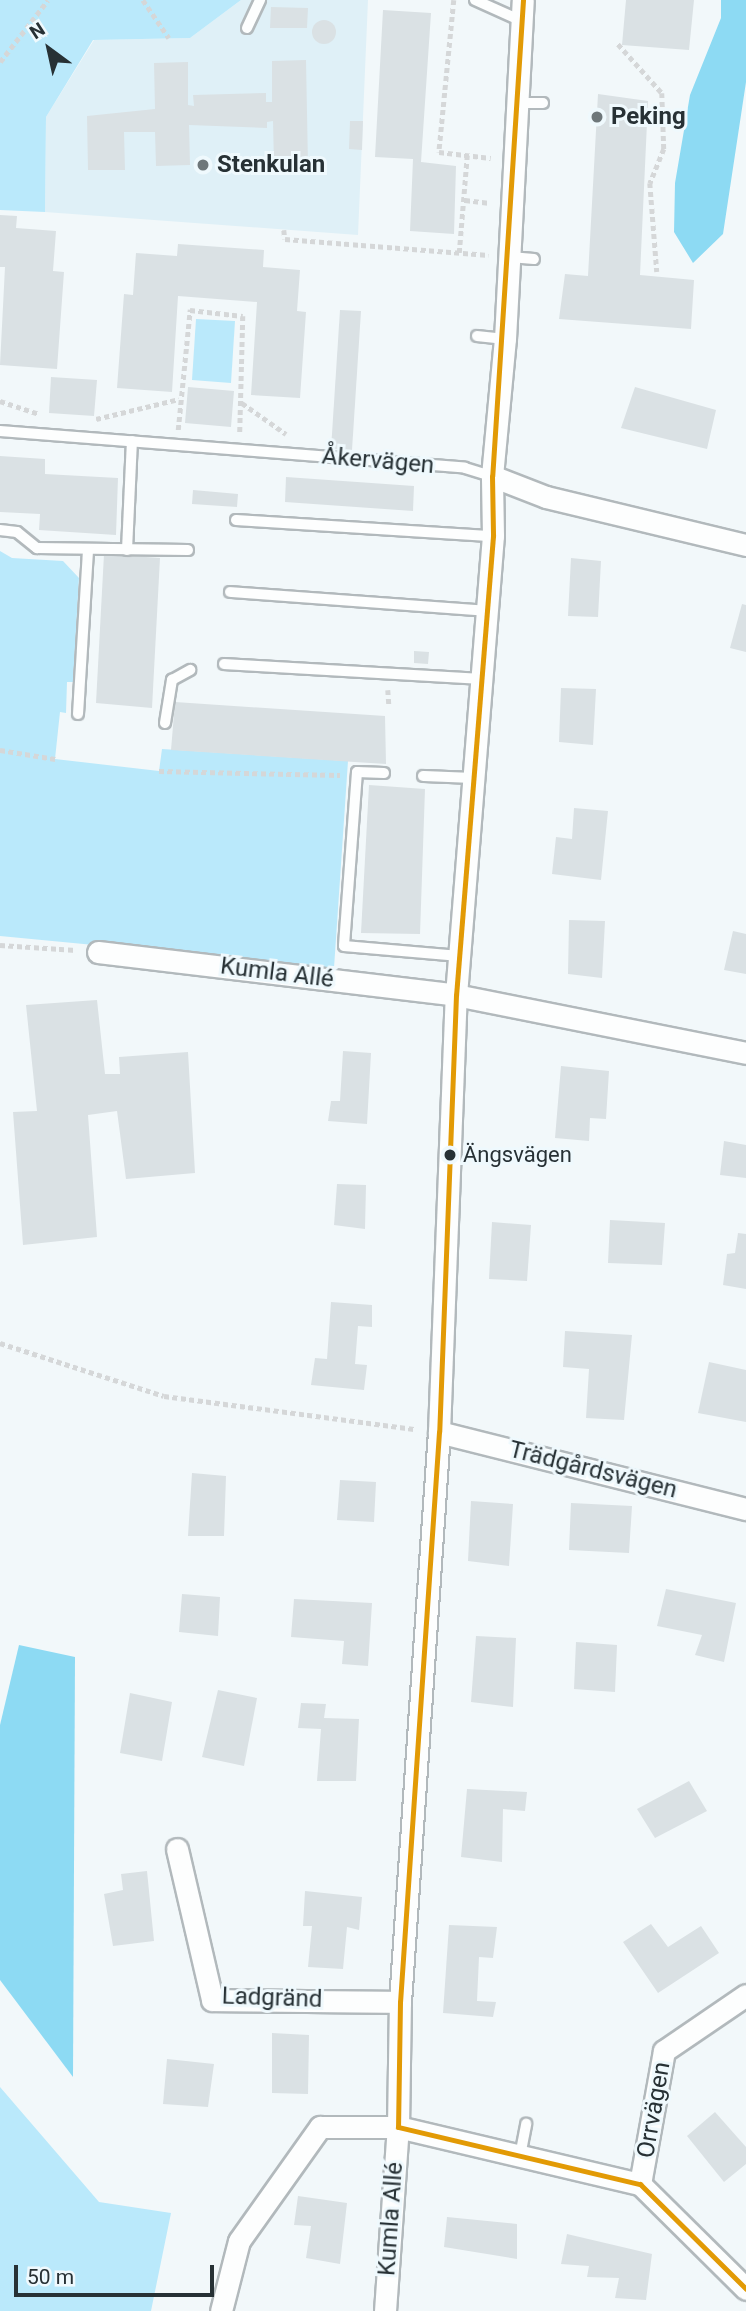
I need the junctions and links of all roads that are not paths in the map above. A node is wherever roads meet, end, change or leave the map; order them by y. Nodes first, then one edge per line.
1 (260, 0) edge
2 (475, 0) edge
3 (523, 11) edge
4 (247, 28) dead end
5 (518, 103) junction
6 (543, 103) dead end
7 (510, 257) junction
8 (534, 259) dead end
9 (477, 336) dead end
10 (505, 339) junction
11 (0, 431) edge
12 (132, 441) junction
13 (492, 476) junction
14 (236, 520) dead end
15 (0, 530) edge
16 (493, 536) junction
17 (746, 545) edge
18 (88, 549) junction
19 (128, 550) junction
20 (188, 550) dead end
21 (229, 592) dead end
22 (487, 611) junction
23 (223, 664) dead end
24 (190, 670) dead end
25 (482, 679) junction
26 (78, 714) dead end
27 (164, 723) dead end
28 (384, 773) dead end
29 (423, 776) dead end
30 (474, 778) junction
31 (98, 951) road end
32 (460, 956) junction
33 (456, 995) junction
34 (746, 1052) edge
35 (439, 1432) junction
36 (746, 1509) edge
37 (177, 1849) dead end
38 (746, 1996) edge
39 (400, 2002) junction
40 (526, 2124) dead end
41 (398, 2127) junction
42 (520, 2156) junction
43 (640, 2184) junction
44 (746, 2289) edge
45 (221, 2311) edge
46 (385, 2311) edge

1 - 4 lane
2 - 3 lane
3 - 5 street, Kumla Allé
5 - 6 lane
5 - 7 street, Kumla Allé
7 - 8 lane
7 - 10 street, Kumla Allé
9 - 10 lane
10 - 13 street, Kumla Allé
11 - 12 lane, Åkervägen
12 - 13 lane, Åkervägen
12 - 19 lane
13 - 16 street, Kumla Allé
13 - 17 street, Åkervägen
14 - 16 lane
15 - 18 lane
16 - 22 street, Kumla Allé
18 - 19 lane
18 - 26 lane
19 - 20 lane
21 - 22 lane
22 - 25 street, Kumla Allé
23 - 25 lane
24 - 27 lane
25 - 30 street, Kumla Allé
28 - 32 lane
29 - 30 lane
30 - 32 street, Kumla Allé
31 - 33 street, Kumla Allé
32 - 33 street, Kumla Allé
33 - 34 street
33 - 35 street, Kumla Allé
35 - 36 street, Trädgårdsvägen
35 - 39 street, Kumla Allé
37 - 39 street, Ladgränd
38 - 43 street, Orrvägen
39 - 41 street, Kumla Allé
40 - 42 lane
41 - 42 street
41 - 45 street
41 - 46 street, Kumla Allé
42 - 43 street
43 - 44 street

